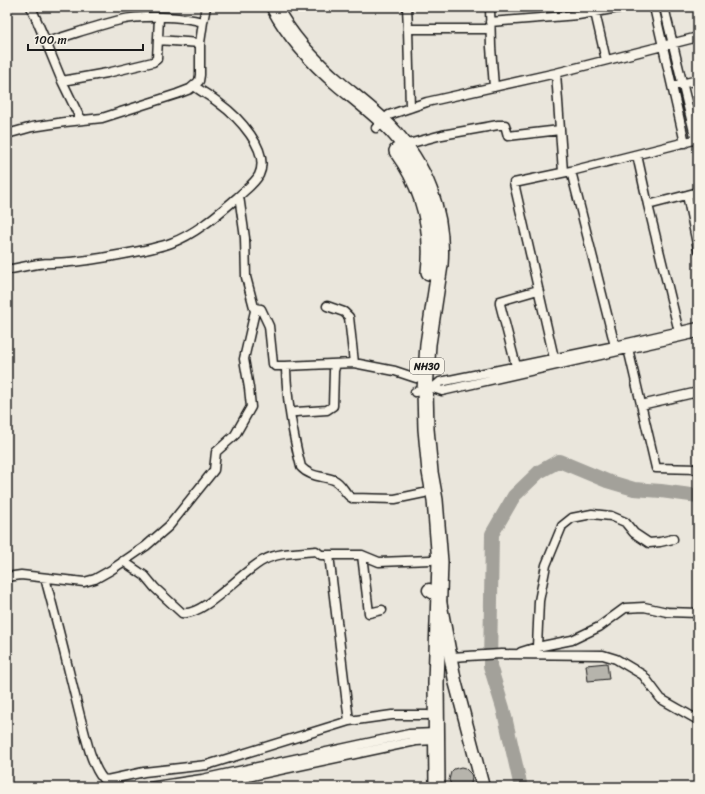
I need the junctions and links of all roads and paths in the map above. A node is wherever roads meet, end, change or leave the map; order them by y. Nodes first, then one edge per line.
1 (31, 7) edge
2 (206, 7) edge
3 (263, 7) edge
4 (274, 7) edge
5 (407, 7) edge
6 (490, 7) edge
7 (624, 7) edge
8 (654, 7) edge
9 (664, 7) edge
10 (594, 10) edge
11 (159, 17) junction
12 (202, 22) junction
13 (490, 25) junction
14 (408, 29) junction
15 (698, 37) edge
16 (158, 40) junction
17 (46, 42) junction
18 (200, 43) junction
19 (673, 43) junction
20 (663, 45) junction
21 (606, 60) junction
22 (556, 73) junction
23 (698, 80) edge
24 (62, 82) junction
25 (682, 84) junction
26 (194, 86) junction
27 (672, 86) junction
28 (494, 87) junction
29 (410, 108) junction
30 (83, 120) junction
31 (379, 125) junction
32 (560, 130) junction
33 (7, 134) edge
34 (697, 139) edge
35 (685, 143) junction
36 (404, 145) junction
37 (637, 155) junction
38 (571, 171) junction
39 (563, 172) junction
40 (698, 192) edge
41 (687, 195) junction
42 (239, 196) junction
43 (648, 205) junction
44 (696, 234) edge
45 (698, 249) edge
46 (7, 270) edge
47 (538, 290) junction
48 (327, 306) dead end
49 (254, 308) junction
50 (698, 326) edge
51 (698, 333) edge
52 (679, 334) junction
53 (615, 346) junction
54 (627, 346) junction
55 (554, 358) junction
56 (354, 363) junction
57 (336, 364) junction
58 (285, 366) junction
59 (516, 366) junction
60 (422, 387) junction
61 (698, 392) edge
62 (641, 404) junction
63 (296, 412) dead end
64 (698, 469) edge
65 (424, 493) junction
66 (673, 539) dead end
67 (329, 555) junction
68 (362, 555) junction
69 (430, 560) junction
70 (123, 561) junction
71 (7, 577) edge
72 (45, 578) junction
73 (434, 593) junction
74 (382, 610) dead end
75 (698, 613) edge
76 (537, 647) junction
77 (514, 654) junction
78 (451, 657) junction
79 (427, 715) junction
80 (698, 720) edge
81 (349, 721) junction
82 (432, 737) junction
83 (149, 787) edge
84 (201, 787) edge
85 (427, 787) edge
86 (437, 787) edge
87 (483, 787) edge

1 - 17 street
2 - 12 street
3 - 31 highway, NH30
4 - 31 highway, NH30
5 - 14 street
6 - 13 street
7 - 10 street
8 - 20 street
9 - 19 street
10 - 13 street
10 - 21 street
11 - 12 street
11 - 16 street
11 - 17 street
12 - 18 street
13 - 14 street
13 - 28 street
14 - 29 street
15 - 19 street
16 - 18 street
16 - 24 street
17 - 24 street
18 - 26 street
19 - 20 street
19 - 25 street
20 - 21 street
20 - 27 street
21 - 22 street
22 - 28 street
22 - 32 street
23 - 25 street
24 - 30 street
25 - 27 street
25 - 34 street
26 - 30 street
26 - 42 street
27 - 35 street
28 - 29 street
29 - 31 street
30 - 33 street
31 - 36 highway, NH30
31 - 60 highway, NH30
32 - 36 street
32 - 39 street
34 - 35 street
35 - 37 street
36 - 60 highway, NH30
37 - 38 street
37 - 43 street
38 - 39 street
38 - 53 street
39 - 47 street
40 - 41 street
41 - 43 street
41 - 44 street
42 - 46 street
42 - 49 street
43 - 52 street
44 - 45 street
47 - 55 street
47 - 59 street
48 - 56 street
49 - 58 street
49 - 70 street
50 - 52 street
51 - 52 street
52 - 54 street
53 - 54 street
53 - 55 street
54 - 60 street
54 - 62 street
55 - 59 street
56 - 57 street
56 - 60 street
57 - 58 street
57 - 63 street
58 - 65 street
59 - 60 street
60 - 65 highway, NH30
60 - 73 highway, NH30
61 - 62 street
62 - 64 street
65 - 69 highway, NH30
66 - 76 street
67 - 68 street
67 - 70 street
67 - 81 street
68 - 69 street
68 - 74 street
69 - 73 highway, NH30
70 - 72 street
71 - 72 street
72 - 81 street
73 - 78 street
73 - 79 highway, NH30
73 - 82 highway, NH30
75 - 76 street
76 - 77 street
77 - 78 street
77 - 80 street
78 - 87 street
79 - 81 street
79 - 82 highway, NH30
82 - 83 street
82 - 84 street
82 - 85 highway, NH30
82 - 86 highway, NH30

